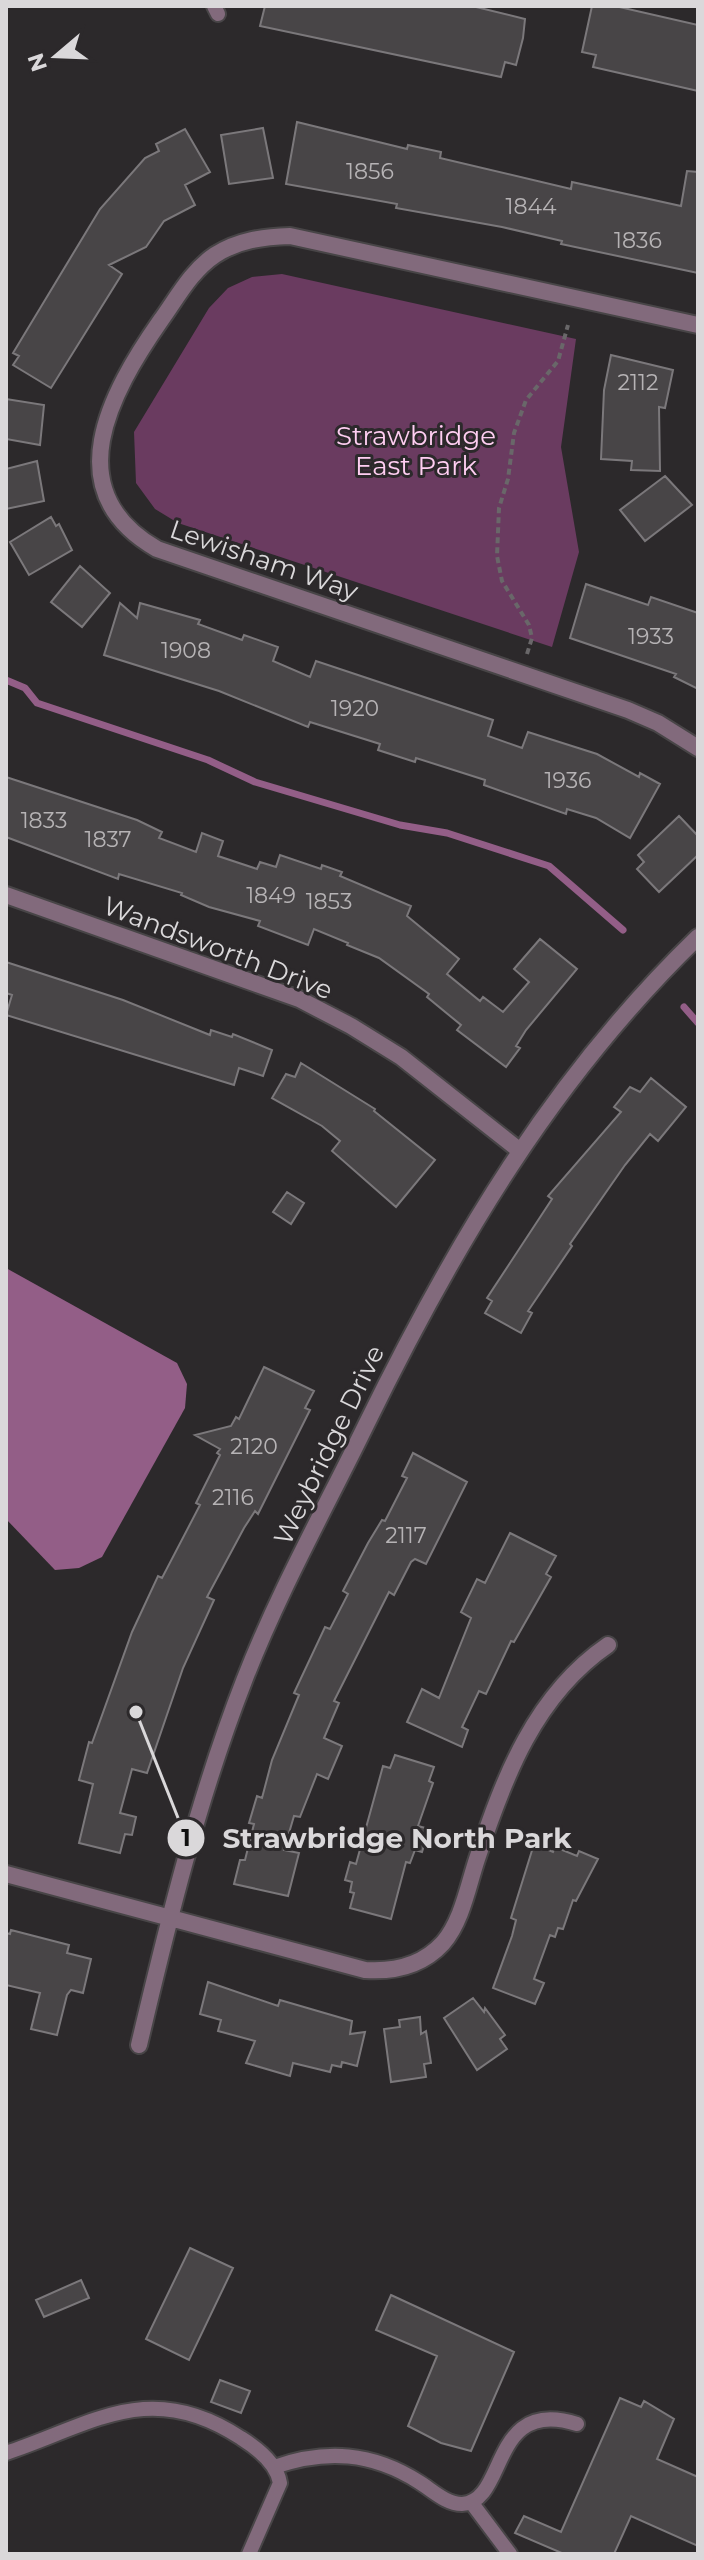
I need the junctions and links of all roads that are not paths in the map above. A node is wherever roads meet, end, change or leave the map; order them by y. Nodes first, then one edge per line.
1 (698, 325) edge
2 (698, 748) edge
3 (6, 895) edge
4 (698, 937) edge
5 (519, 1150) junction
6 (608, 1645) dead end
7 (6, 1874) edge
8 (170, 1915) junction
9 (139, 2045) dead end
10 (577, 2424) dead end
11 (6, 2453) edge
12 (274, 2467) junction
13 (471, 2502) junction
14 (249, 2554) edge
15 (510, 2554) edge

1 - 2 street, Lewisham Way
3 - 5 street, Wandsworth Drive
4 - 5 street, Weybridge Drive
5 - 8 street, Weybridge Drive
6 - 8 street
7 - 8 street
8 - 9 street, Weybridge Drive
10 - 13 lane
11 - 12 lane
12 - 13 lane
12 - 14 lane
13 - 15 lane

